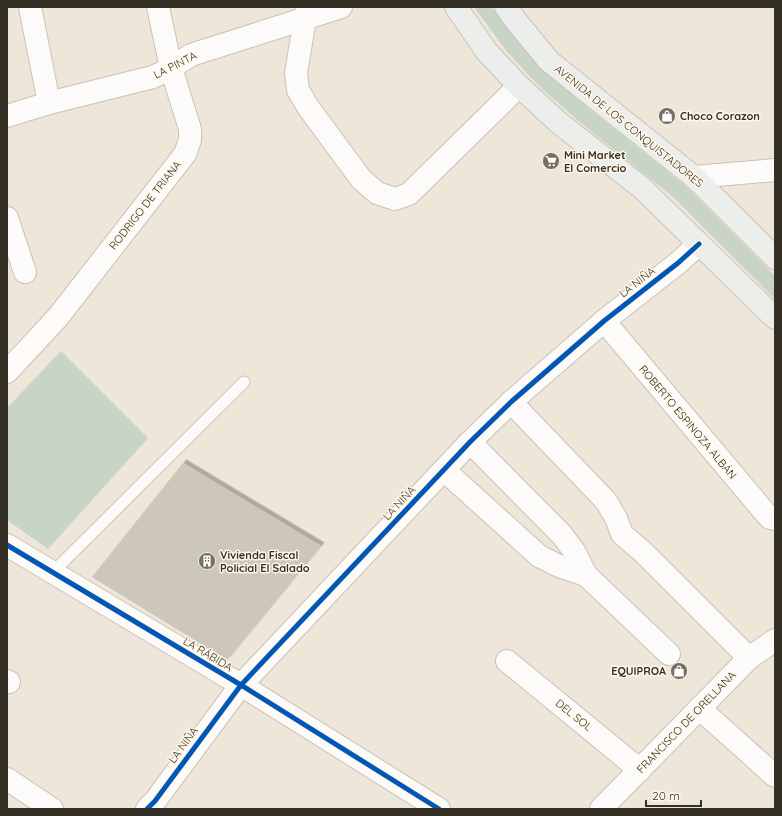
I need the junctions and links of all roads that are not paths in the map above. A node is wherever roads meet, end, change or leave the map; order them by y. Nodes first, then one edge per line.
1 (30, 7) edge
2 (158, 7) edge
3 (341, 7) edge
4 (456, 7) edge
5 (506, 7) edge
6 (306, 13) edge
7 (171, 68) junction
8 (519, 86) junction
9 (49, 103) junction
10 (7, 116) edge
11 (775, 170) edge
12 (694, 177) junction
13 (7, 218) edge
14 (700, 244) junction
15 (775, 258) edge
16 (25, 272) dead end
17 (775, 318) edge
18 (604, 321) junction
19 (7, 372) edge
20 (244, 382) dead end
21 (511, 402) junction
22 (470, 442) junction
23 (444, 470) junction
24 (775, 519) edge
25 (7, 545) edge
26 (53, 572) junction
27 (586, 575) junction
28 (775, 640) edge
29 (669, 654) dead end
30 (749, 658) junction
31 (507, 661) dead end
32 (241, 685) junction
33 (699, 708) junction
34 (640, 770) junction
35 (775, 776) edge
36 (7, 779) edge
37 (157, 806) edge
38 (52, 809) edge
39 (439, 809) edge
40 (601, 809) edge

1 - 9 street
2 - 7 street, RODRIGO DE TRIANA
3 - 6 street, LA PINTA
4 - 8 main road
5 - 12 main road, AVENIDA DE LOS CONQUISTADORES
6 - 7 street, LA PINTA
6 - 8 street
7 - 9 street, LA PINTA
7 - 19 street, RODRIGO DE TRIANA
8 - 14 main road
9 - 10 street, LA PINTA
11 - 12 street
12 - 15 main road, AVENIDA DE LOS CONQUISTADORES
13 - 16 street
14 - 17 main road
14 - 18 street, LA NIÑA
18 - 21 street, LA NIÑA
18 - 24 street, ROBERTO ESPINOZA ALBÁN
20 - 26 lane
21 - 22 street, LA NIÑA
21 - 30 street
22 - 23 street, LA NIÑA
22 - 27 street
23 - 27 street
23 - 32 street, LA NIÑA
25 - 26 street, LA RÁBIDA
26 - 32 street, LA RÁBIDA
27 - 29 street
28 - 30 street, FRANCISCO DE ORELLANA
30 - 33 street, FRANCISCO DE ORELLANA
31 - 34 street, DEL SOL
32 - 37 street, LA NIÑA
32 - 39 street, LA RÁBIDA
33 - 34 street, FRANCISCO DE ORELLANA
33 - 35 street
34 - 40 street, FRANCISCO DE ORELLANA
36 - 38 street

